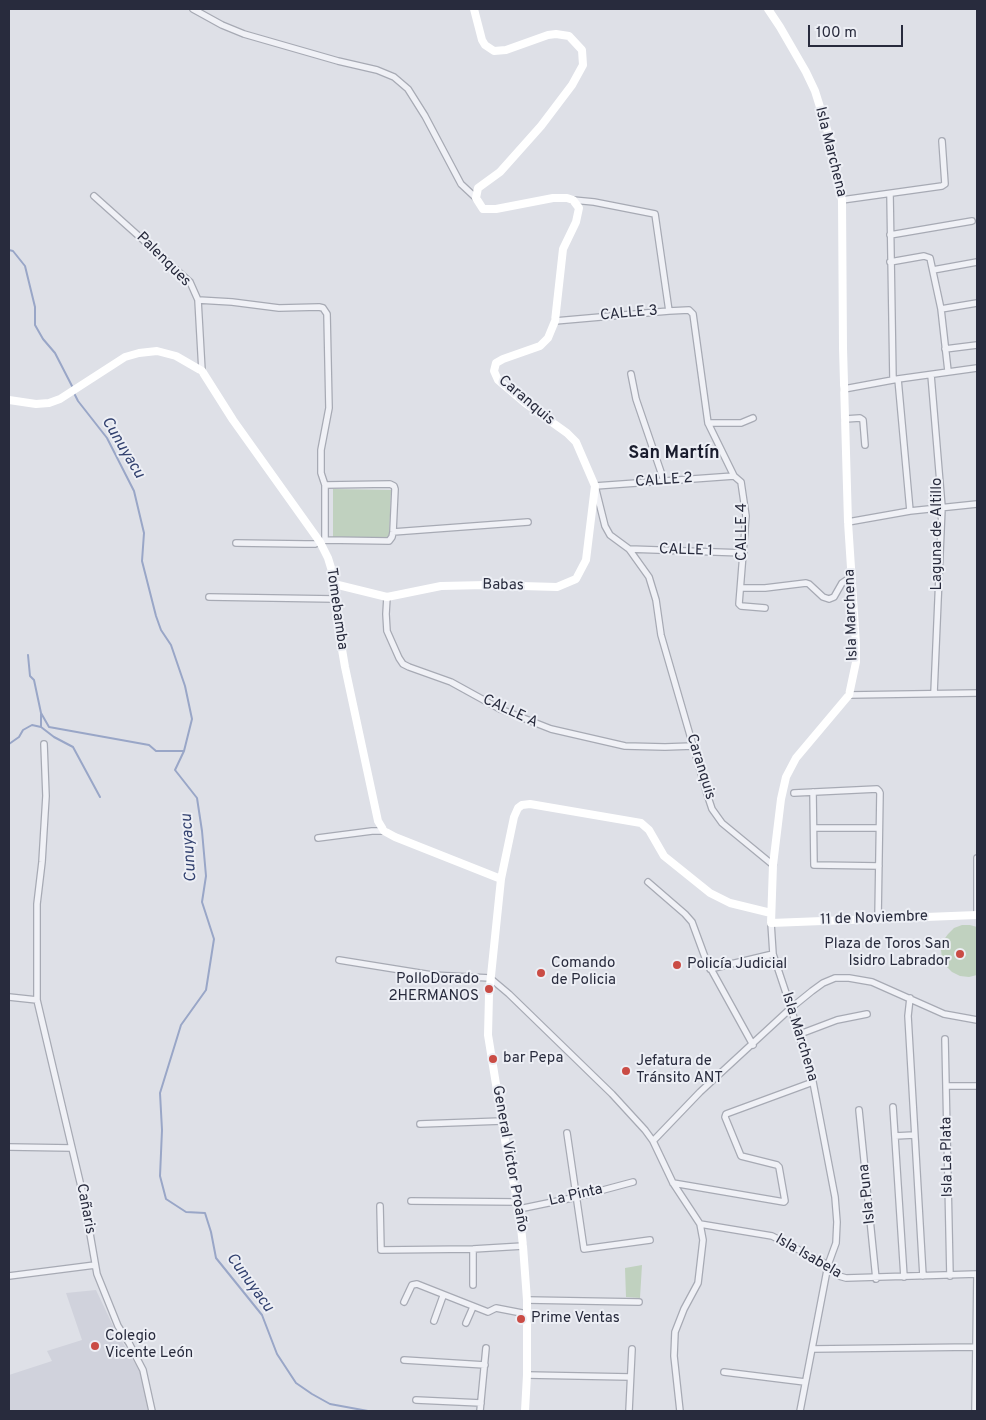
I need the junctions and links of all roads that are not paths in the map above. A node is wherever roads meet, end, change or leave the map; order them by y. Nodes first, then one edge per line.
1 (193, 9) edge
2 (474, 9) edge
3 (768, 9) edge
4 (942, 141) dead end
5 (890, 194) junction
6 (94, 196) dead end
7 (476, 198) junction
8 (573, 200) junction
9 (842, 200) junction
10 (972, 221) dead end
11 (890, 235) junction
12 (890, 262) junction
13 (977, 262) edge
14 (934, 270) junction
15 (198, 300) junction
16 (977, 303) edge
17 (941, 309) junction
18 (669, 311) junction
19 (554, 321) junction
20 (695, 322) joint
21 (977, 345) edge
22 (945, 349) junction
23 (977, 368) edge
24 (202, 371) junction
25 (948, 372) junction
26 (631, 374) dead end
27 (931, 376) junction
28 (896, 380) junction
29 (844, 389) junction
30 (9, 400) edge
31 (753, 418) dead end
32 (845, 419) junction
33 (708, 423) junction
34 (865, 445) dead end
35 (734, 476) junction
36 (664, 481) junction
37 (324, 485) junction
38 (595, 486) junction
39 (977, 504) edge
40 (942, 507) junction
41 (910, 511) junction
42 (528, 522) dead end
43 (848, 522) junction
44 (393, 532) junction
45 (323, 541) junction
46 (236, 543) dead end
47 (629, 549) junction
48 (744, 553) junction
49 (851, 577) junction
50 (334, 584) junction
51 (741, 588) junction
52 (387, 596) junction
53 (209, 597) dead end
54 (335, 599) junction
55 (765, 608) dead end
56 (977, 692) edge
57 (934, 693) junction
58 (849, 695) junction
59 (44, 744) dead end
60 (692, 746) junction
61 (813, 792) junction
62 (794, 793) dead end
63 (814, 828) junction
64 (879, 828) junction
65 (384, 831) junction
66 (318, 838) dead end
67 (977, 858) edge
68 (773, 865) junction
69 (879, 866) junction
70 (501, 879) junction
71 (648, 882) dead end
72 (771, 913) junction
73 (977, 915) edge
74 (878, 918) junction
75 (772, 923) junction
76 (772, 954) junction
77 (339, 960) dead end
78 (710, 969) junction
79 (490, 978) junction
80 (9, 997) edge
81 (910, 998) junction
82 (37, 1000) junction
83 (792, 1008) junction
84 (867, 1014) dead end
85 (977, 1020) edge
86 (800, 1034) junction
87 (945, 1039) dead end
88 (753, 1045) junction
89 (813, 1082) junction
90 (946, 1086) junction
91 (977, 1086) edge
92 (893, 1107) dead end
93 (859, 1110) dead end
94 (502, 1121) junction
95 (420, 1124) dead end
96 (567, 1133) dead end
97 (895, 1136) junction
98 (914, 1136) junction
99 (652, 1141) junction
100 (9, 1147) edge
101 (72, 1148) junction
102 (633, 1182) dead end
103 (673, 1183) junction
104 (577, 1197) junction
105 (411, 1201) dead end
106 (518, 1205) junction
107 (380, 1206) dead end
108 (700, 1224) junction
109 (650, 1240) dead end
110 (523, 1246) junction
111 (473, 1249) junction
112 (95, 1265) junction
113 (828, 1265) junction
114 (977, 1274) edge
115 (9, 1276) edge
116 (923, 1276) junction
117 (950, 1276) junction
118 (904, 1277) junction
119 (876, 1278) junction
120 (473, 1285) dead end
121 (443, 1296) junction
122 (527, 1300) junction
123 (404, 1302) dead end
124 (639, 1302) dead end
125 (473, 1307) junction
126 (527, 1314) junction
127 (434, 1321) dead end
128 (466, 1323) dead end
129 (975, 1347) junction
130 (486, 1348) dead end
131 (632, 1349) dead end
132 (812, 1349) junction
133 (404, 1360) dead end
134 (485, 1365) junction
135 (724, 1372) dead end
136 (527, 1375) junction
137 (630, 1377) junction
138 (805, 1382) junction
139 (416, 1400) dead end
140 (481, 1403) junction
141 (152, 1411) edge
142 (480, 1411) edge
143 (525, 1411) edge
144 (628, 1411) edge
145 (680, 1411) edge
146 (800, 1411) edge
147 (975, 1411) edge

1 - 7 street
2 - 7 street
3 - 9 street, Isla Marchena
4 - 5 street
5 - 9 street
5 - 11 street
6 - 15 street, Palenques
7 - 8 street
8 - 18 street
8 - 19 street, Caranquis
9 - 29 street, Isla Marchena
10 - 11 street
11 - 12 street
12 - 14 street
12 - 28 street
13 - 14 street
14 - 17 street
15 - 24 street, Palenques
15 - 37 street
16 - 17 street
17 - 22 street
18 - 19 street, CALLE 3
18 - 20 street, CALLE 3
19 - 38 street, Caranquis
20 - 33 street, CALLE 4
21 - 22 street
22 - 25 street
23 - 25 street
24 - 30 street, Tomebamba
24 - 45 street, Tomebamba
25 - 27 street
26 - 36 street
27 - 28 street
27 - 40 street, Laguna de Altillo
28 - 29 street
28 - 41 street
29 - 32 street, Isla Marchena
31 - 33 street
32 - 34 street
32 - 43 street, Isla Marchena
33 - 35 street, CALLE 4
35 - 36 street, CALLE 2
35 - 48 street, CALLE 4
36 - 38 street, CALLE 2
37 - 44 street
37 - 45 street
38 - 47 street, Caranquis
38 - 52 street, Babas
39 - 40 street
40 - 41 street
40 - 57 street, Laguna de Altillo
41 - 43 street
42 - 44 street
43 - 49 street, Isla Marchena
44 - 45 street
45 - 46 street
45 - 50 street, Tomebamba
47 - 48 street, CALLE 1
47 - 60 street, Caranquis
48 - 51 street, CALLE 4
49 - 51 street
49 - 58 street, Isla Marchena
50 - 52 street, Babas
50 - 54 street, Tomebamba
51 - 55 street, CALLE 4
52 - 60 street, CALLE A
53 - 54 street
54 - 65 street, Tomebamba
56 - 57 street
57 - 58 street
58 - 68 street, Isla Marchena
59 - 82 street, Cañaris
60 - 68 street, Caranquis
61 - 62 street
61 - 63 street
61 - 64 street
63 - 64 street
63 - 69 street
64 - 69 street
65 - 66 street
65 - 70 street
67 - 73 street
68 - 72 street, Isla Marchena
69 - 74 street
70 - 72 street, General Victor Proaño
70 - 79 street, General Victor Proaño
71 - 78 street
72 - 75 street, Isla Marchena
73 - 74 street, 11 de Noviembre
74 - 75 street, 11 de Noviembre
75 - 76 street, Isla Marchena
76 - 78 street
76 - 83 street, Isla Marchena
77 - 79 street
78 - 88 street
79 - 94 street, General Victor Proaño
79 - 99 street
80 - 82 street
81 - 83 street
81 - 85 street
81 - 98 street
82 - 101 street, Cañaris
83 - 86 street, Isla Marchena
83 - 88 street
84 - 86 street
86 - 89 street, Isla Marchena
87 - 90 street, Isla La Plata
88 - 99 street
89 - 103 street
89 - 113 street, Isla Marchena
90 - 91 street
90 - 117 street, Isla La Plata
92 - 97 street
93 - 119 street, Isla Puna
94 - 95 street
94 - 106 street, General Victor Proaño
96 - 104 street
97 - 98 street
97 - 118 street
98 - 116 street
99 - 103 street
100 - 101 street
101 - 112 street, Cañaris
102 - 104 street, La Pinta
103 - 108 street
104 - 106 street, La Pinta
104 - 109 street
105 - 106 street, La Pinta
106 - 110 street, General Victor Proaño
107 - 111 street
108 - 113 street, Isla Isabela
108 - 145 street
110 - 111 street
110 - 122 street, General Victor Proaño
111 - 120 street
112 - 115 street
112 - 141 street, Cañaris
113 - 119 street, Isla Isabela
113 - 132 street, Isla Marchena
114 - 117 street, Isla Isabela
114 - 129 street
116 - 117 street, Isla Isabela
116 - 118 street, Isla Isabela
118 - 119 street, Isla Isabela
121 - 123 street
121 - 125 street
121 - 127 street
122 - 124 street
122 - 126 street, General Victor Proaño
125 - 126 street
125 - 128 street
126 - 136 street, General Victor Proaño
129 - 132 street
129 - 147 street
130 - 134 street
131 - 137 street
132 - 138 street, Isla Marchena
133 - 134 street
134 - 140 street
135 - 138 street
136 - 137 street
136 - 143 street, General Victor Proaño
137 - 144 street
138 - 146 street, Isla Marchena
139 - 140 street
140 - 142 street

